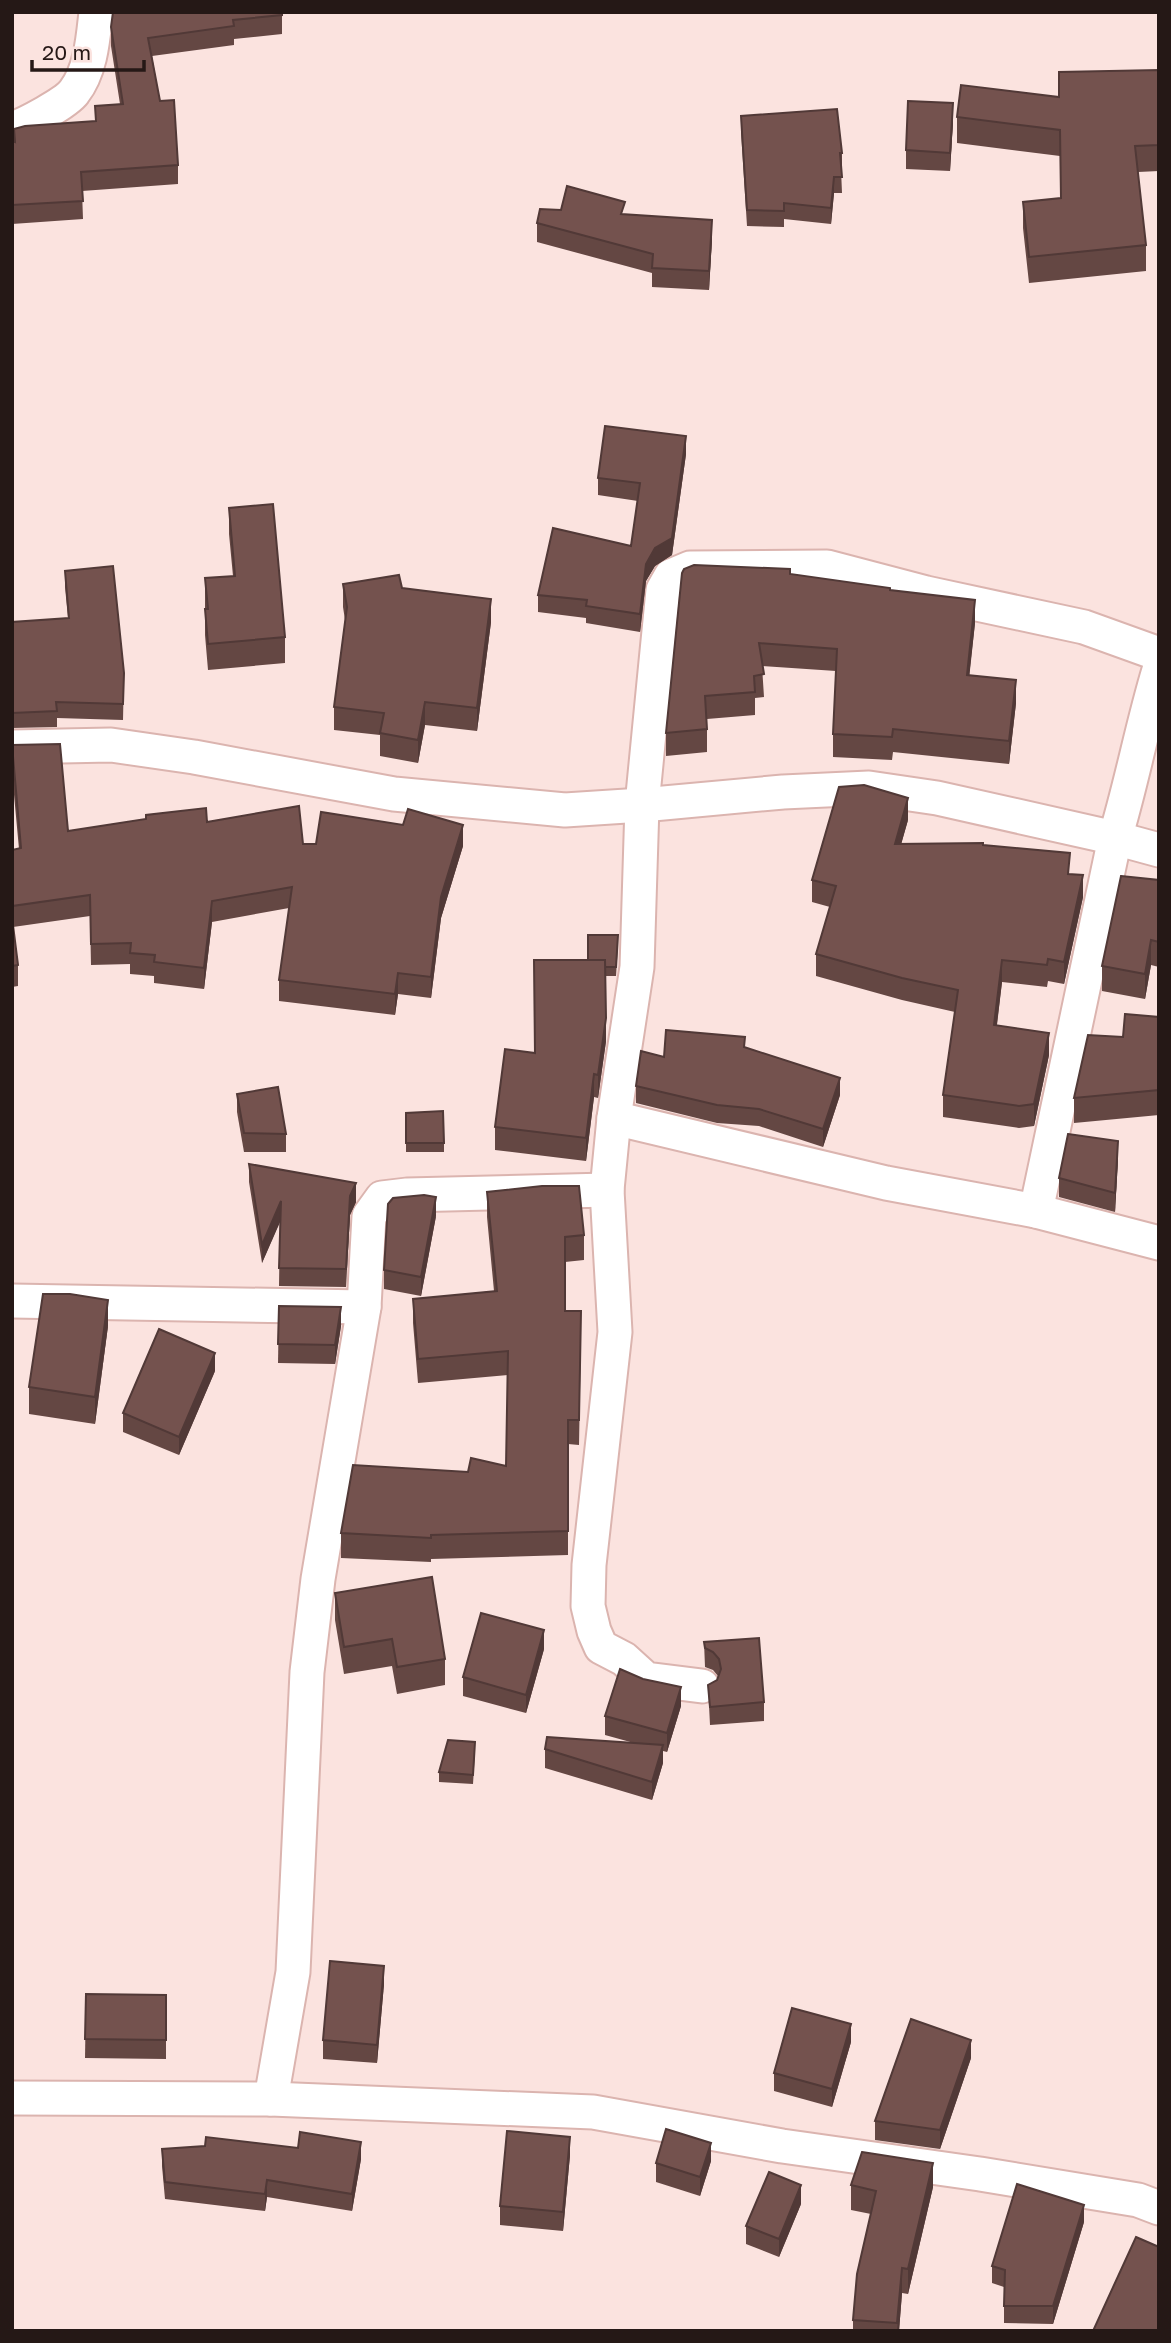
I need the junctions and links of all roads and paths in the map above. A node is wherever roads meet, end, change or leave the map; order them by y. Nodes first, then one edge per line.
1 (96, 12) edge
2 (12, 129) edge
3 (1159, 654) edge
4 (1159, 670) edge
5 (12, 747) edge
6 (642, 805) junction
7 (1115, 838) junction
8 (1159, 850) edge
9 (614, 1118) junction
10 (607, 1191) junction
11 (1037, 1211) junction
12 (1159, 1243) edge
13 (12, 1301) edge
14 (364, 1307) junction
15 (702, 1686) dead end
16 (12, 2098) edge
17 (271, 2099) junction
18 (1159, 2208) edge

1 - 2 street
3 - 6 street
4 - 7 street
5 - 6 street
6 - 7 street
6 - 9 street
7 - 8 street
7 - 11 street
9 - 10 street
9 - 11 street
10 - 14 street
10 - 15 street
11 - 12 street
13 - 14 street
14 - 17 street
16 - 17 street
17 - 18 street

